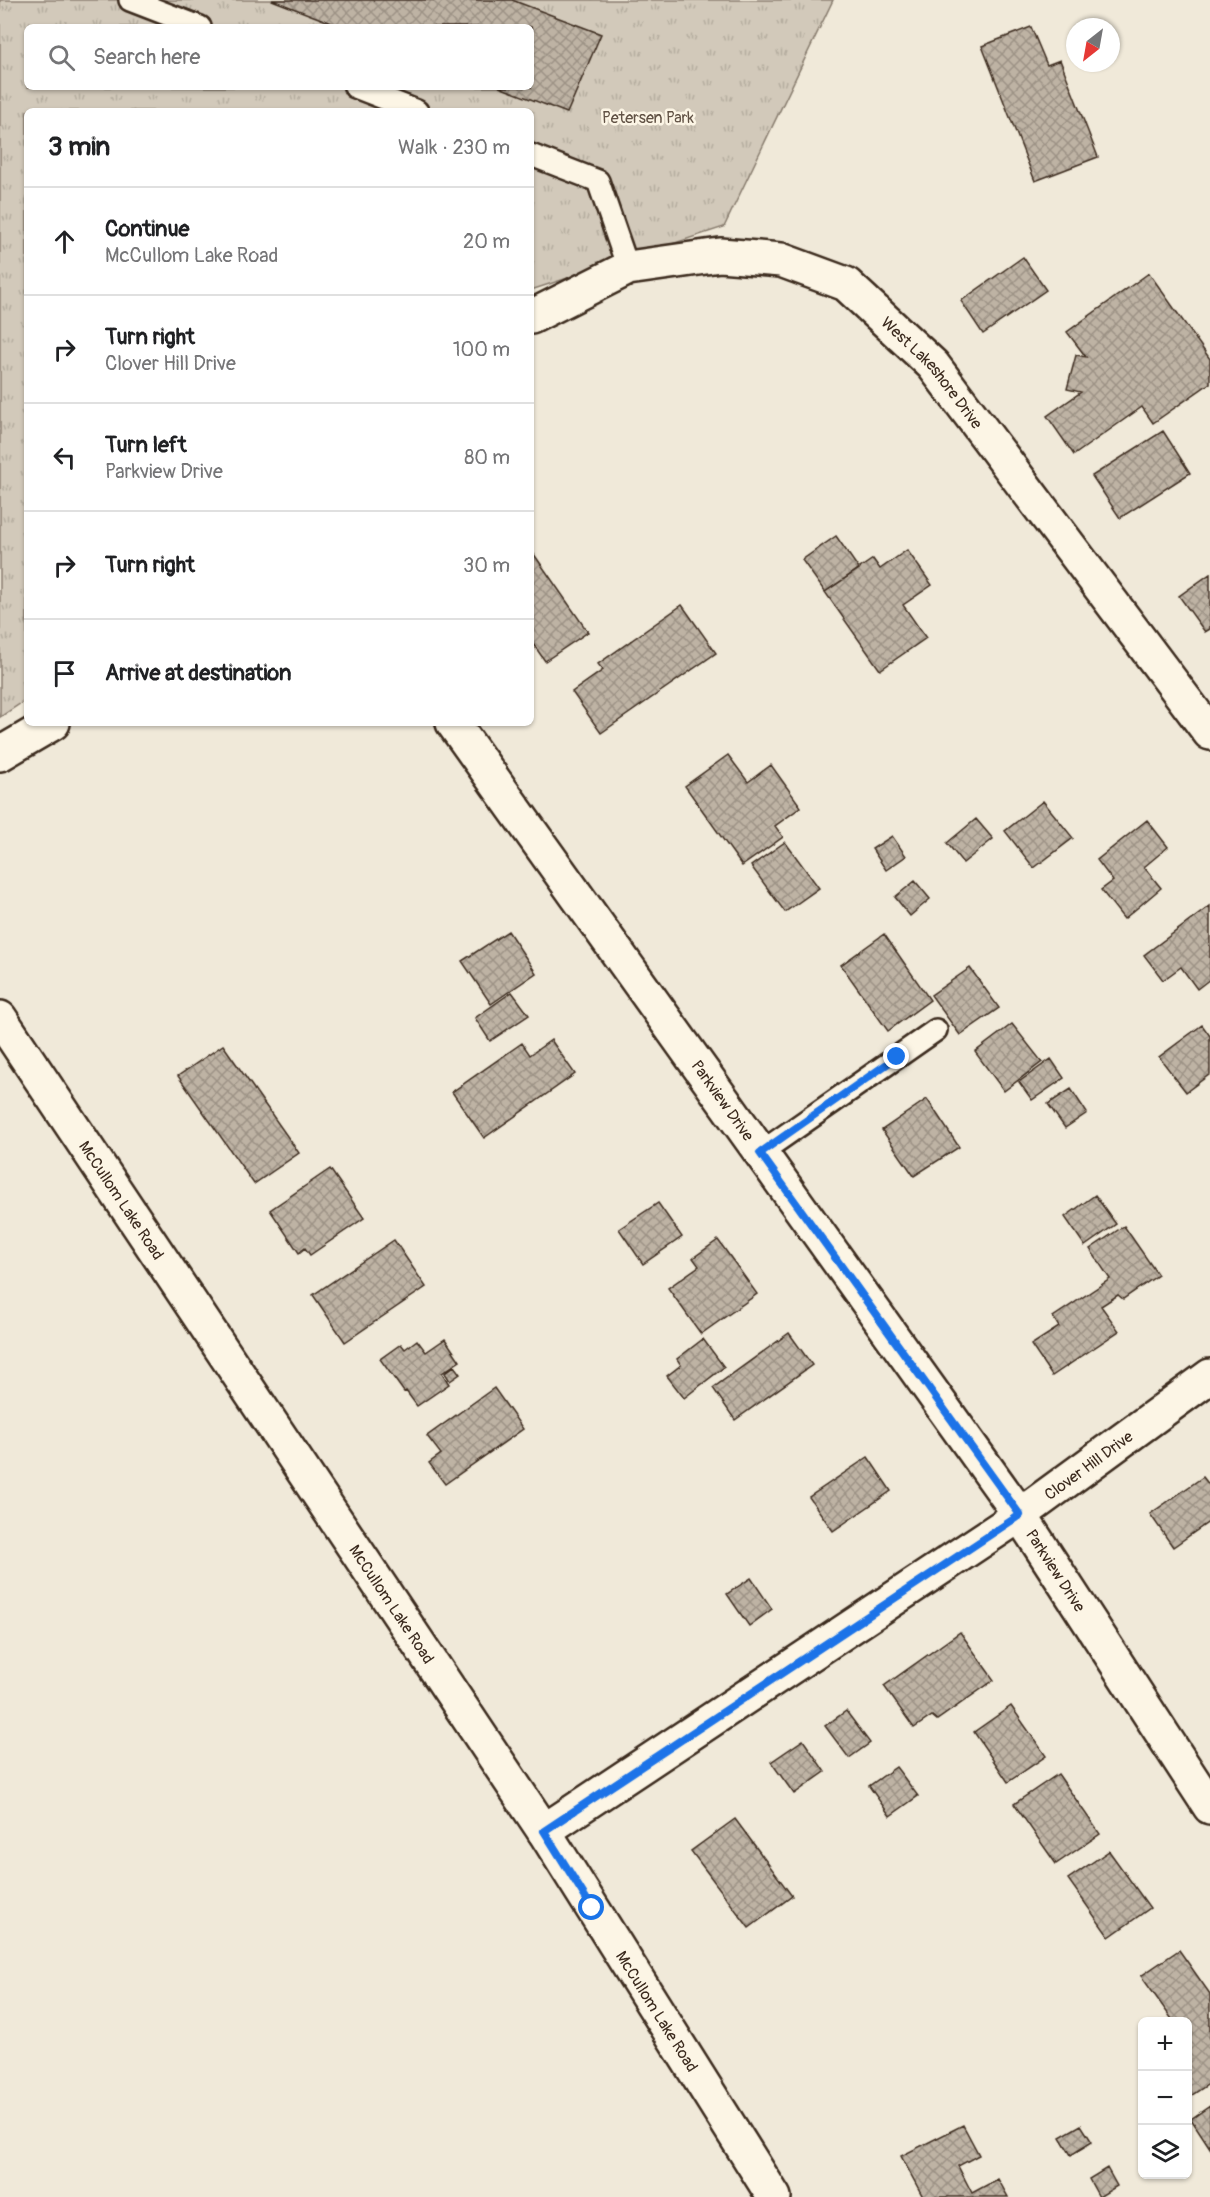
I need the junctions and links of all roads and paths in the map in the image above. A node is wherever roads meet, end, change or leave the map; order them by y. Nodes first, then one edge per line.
1 (130, 0) edge
2 (192, 24) edge
3 (363, 90) edge
4 (409, 108) edge
5 (534, 156) edge
6 (628, 268) junction
7 (534, 315) edge
8 (48, 726) edge
9 (455, 726) edge
10 (1210, 733) edge
11 (0, 754) edge
12 (0, 1018) edge
13 (936, 1030) dead end
14 (760, 1153) junction
15 (1210, 1377) edge
16 (1020, 1515) junction
17 (1210, 1807) edge
18 (544, 1831) junction
19 (774, 2197) edge

1 - 2 lane
3 - 4 lane
5 - 6 lane
6 - 7 street, West Lakeshore Drive
6 - 10 street, West Lakeshore Drive
8 - 11 street
9 - 14 street, Parkview Drive
12 - 18 street, McCullom Lake Road
13 - 14 lane
14 - 16 street, Parkview Drive
15 - 16 street, Clover Hill Drive
16 - 17 street, Parkview Drive
16 - 18 street, Clover Hill Drive
18 - 19 street, McCullom Lake Road

